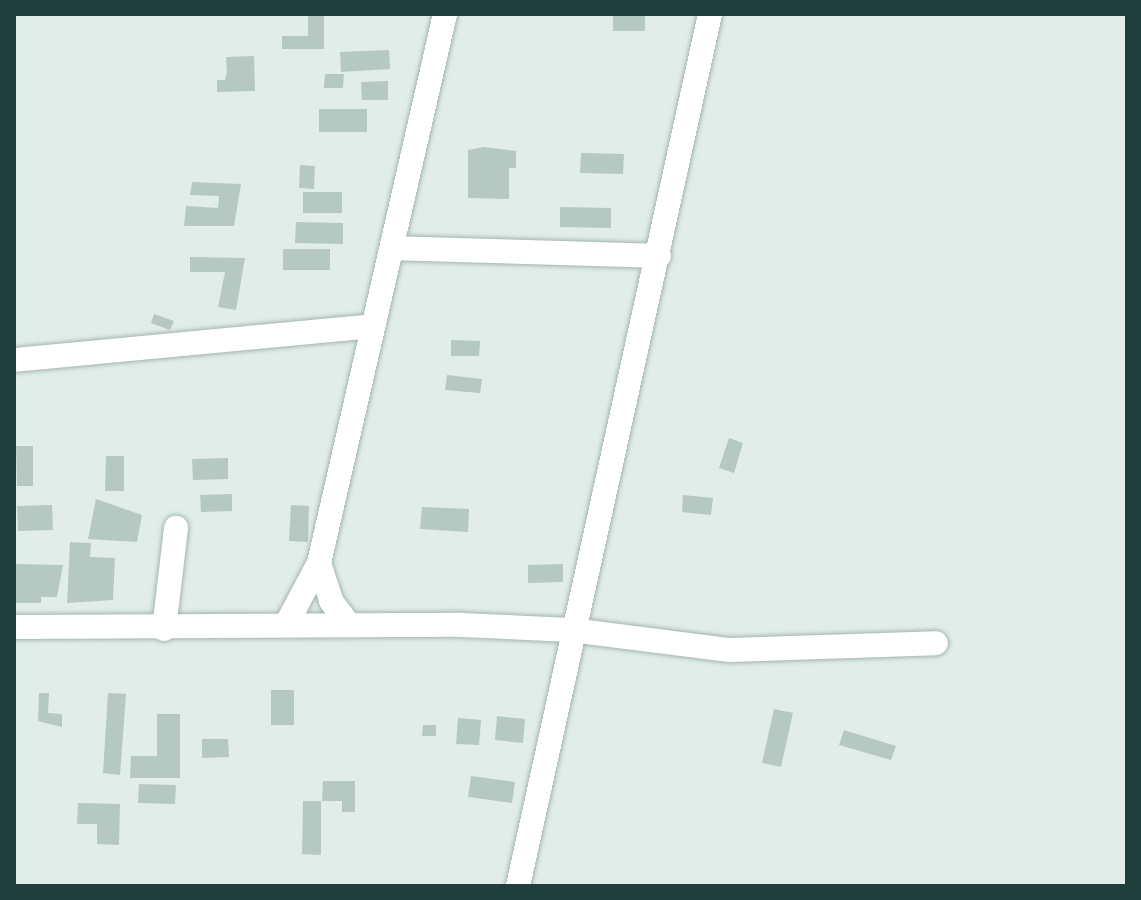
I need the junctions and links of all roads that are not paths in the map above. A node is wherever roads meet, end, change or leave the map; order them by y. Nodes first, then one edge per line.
1 (445, 14) edge
2 (710, 14) edge
3 (393, 248) junction
4 (659, 256) junction
5 (371, 326) junction
6 (14, 360) edge
7 (176, 528) dead end
8 (319, 563) junction
9 (286, 625) junction
10 (349, 625) junction
11 (14, 627) edge
12 (164, 629) junction
13 (571, 630) junction
14 (936, 643) dead end
15 (518, 886) edge

1 - 3 street
2 - 4 street
3 - 4 street
3 - 5 street
4 - 13 street
5 - 6 street
5 - 8 street
7 - 12 street
8 - 9 street
8 - 10 street
9 - 10 street
9 - 12 street
10 - 13 street
11 - 12 street
13 - 14 street
13 - 15 street

